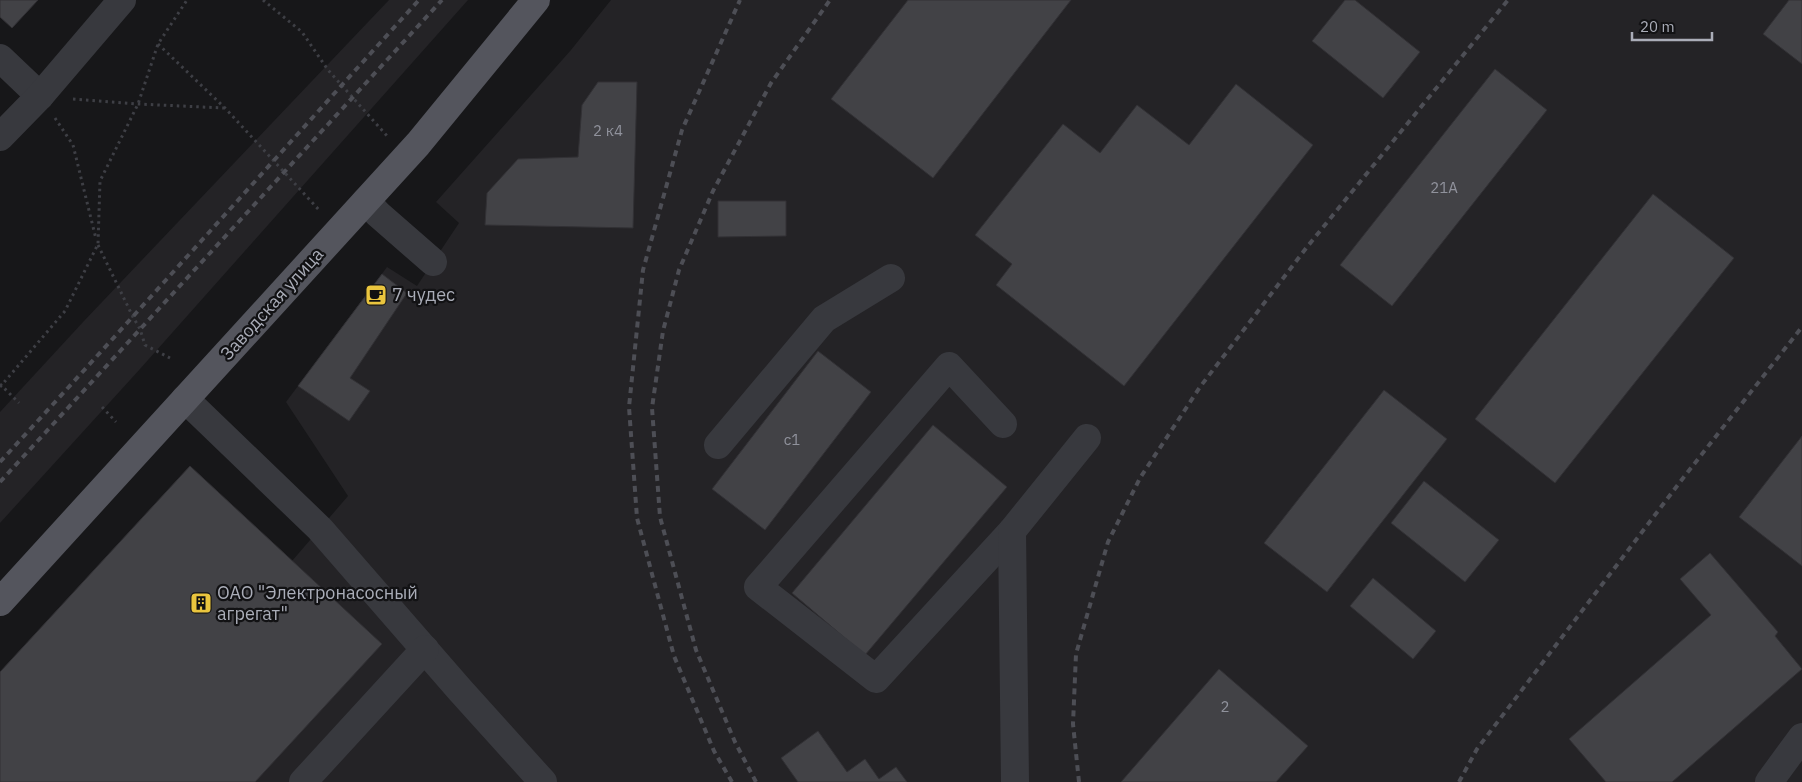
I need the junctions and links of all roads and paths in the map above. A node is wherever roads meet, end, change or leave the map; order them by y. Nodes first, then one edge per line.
1 (122, 0) edge
2 (187, 0) edge
3 (263, 0) edge
4 (536, 0) edge
5 (158, 44) junction
6 (0, 58) edge
7 (40, 96) junction
8 (138, 104) junction
9 (225, 108) junction
10 (0, 136) edge
11 (389, 138) dead end
12 (366, 201) junction
13 (326, 217) dead end
14 (98, 244) junction
15 (433, 262) dead end
16 (891, 278) dead end
17 (170, 358) dead end
18 (0, 386) edge
19 (185, 399) junction
20 (19, 403) dead end
21 (102, 407) dead end
22 (116, 422) dead end
23 (1003, 424) dead end
24 (1087, 438) dead end
25 (718, 445) dead end
26 (1012, 531) junction
27 (0, 602) edge
28 (425, 649) junction
29 (1802, 737) edge
30 (303, 782) edge
31 (544, 782) edge
32 (1015, 782) edge
33 (1769, 782) edge

1 - 7 street
2 - 5 path
3 - 11 path
4 - 12 main road, Заводская улица
5 - 8 path
5 - 9 path
6 - 7 street
7 - 8 path
7 - 10 street
7 - 14 path
8 - 9 path
8 - 14 path
9 - 13 path
12 - 15 street
12 - 19 main road, Заводская улица
14 - 17 path
14 - 18 path
16 - 25 street
18 - 20 path
19 - 27 main road, Заводская улица
19 - 28 street
21 - 22 path
23 - 26 street
24 - 26 street
26 - 32 street
28 - 30 street
28 - 31 street
29 - 33 street

